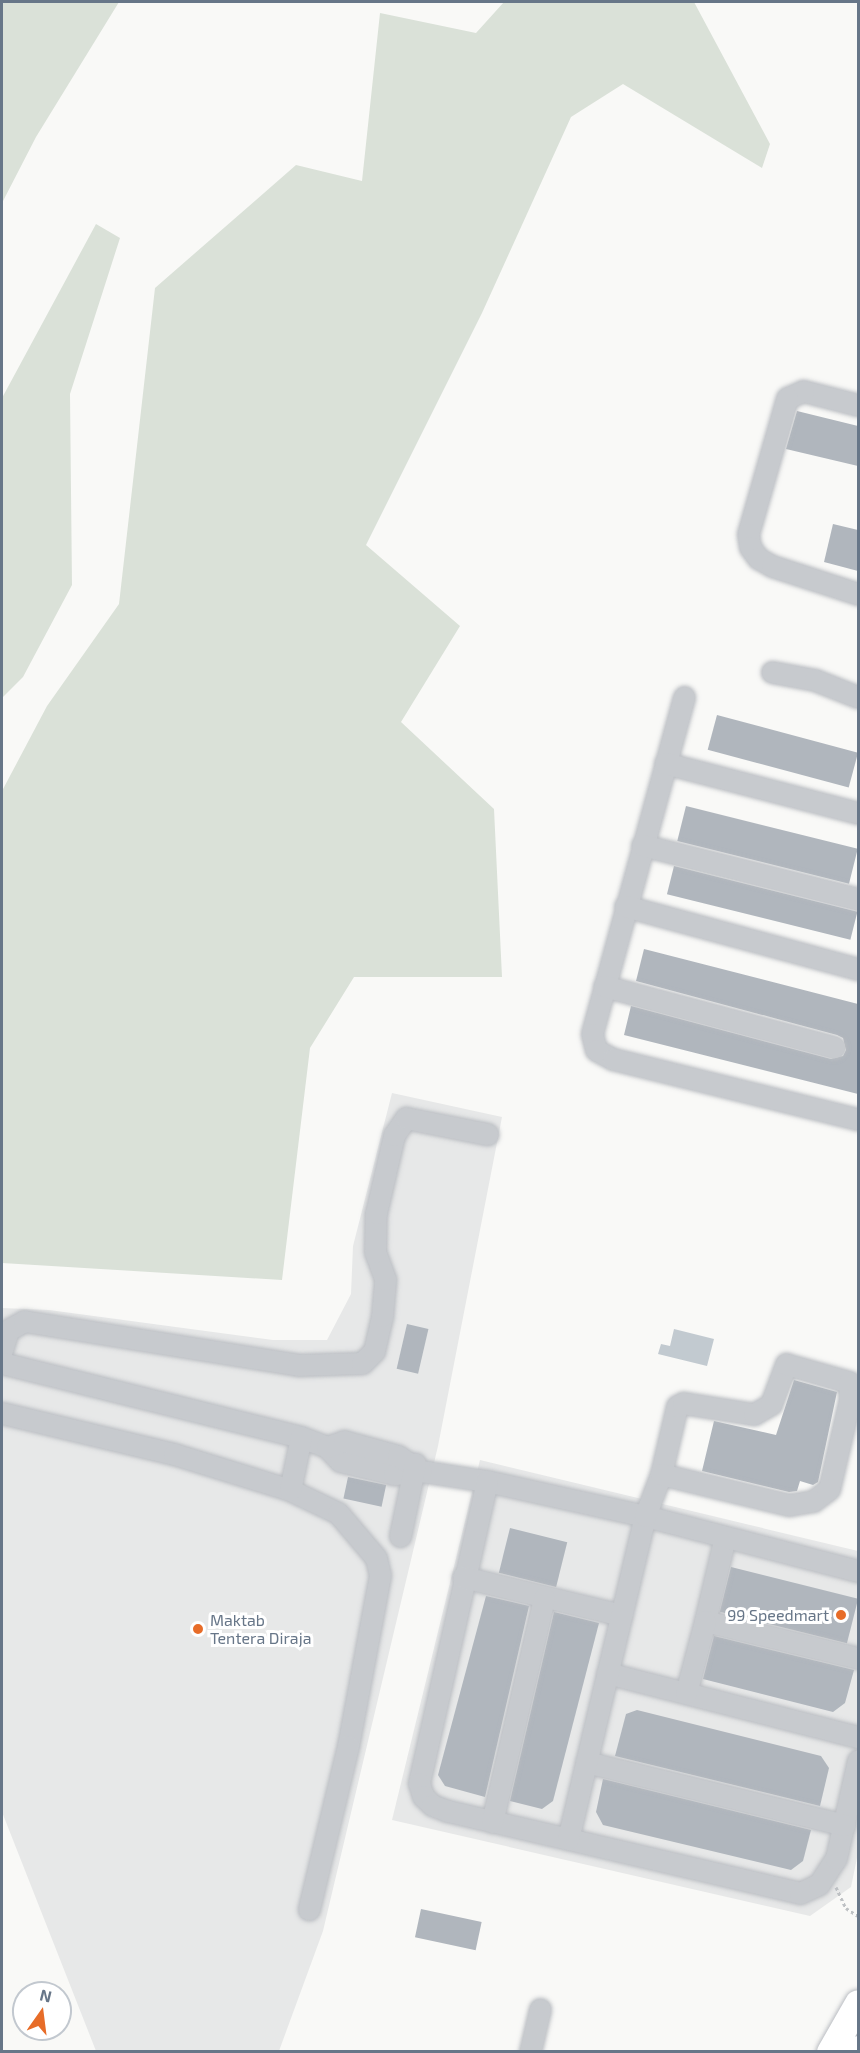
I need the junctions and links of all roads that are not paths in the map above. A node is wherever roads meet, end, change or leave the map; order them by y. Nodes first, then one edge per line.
1 (858, 405) edge
2 (858, 594) edge
3 (772, 672) dead end
4 (858, 696) edge
5 (684, 698) dead end
6 (665, 764) junction
7 (858, 813) edge
8 (642, 845) junction
9 (858, 899) edge
10 (625, 906) junction
11 (858, 969) edge
12 (604, 986) junction
13 (834, 1047) dead end
14 (858, 1119) edge
15 (487, 1134) dead end
16 (2, 1350) edge
17 (2, 1363) edge
18 (2, 1413) edge
19 (301, 1437) junction
20 (416, 1469) junction
21 (661, 1474) junction
22 (487, 1481) junction
23 (290, 1490) junction
24 (645, 1516) junction
25 (400, 1536) dead end
26 (725, 1537) junction
27 (858, 1571) edge
28 (463, 1577) junction
29 (544, 1598) junction
30 (621, 1616) junction
31 (705, 1621) junction
32 (858, 1658) edge
33 (607, 1673) junction
34 (686, 1693) junction
35 (858, 1737) edge
36 (858, 1760) edge
37 (586, 1762) junction
38 (492, 1822) junction
39 (844, 1825) junction
40 (568, 1839) junction
41 (309, 1909) dead end
42 (858, 2003) edge
43 (540, 2009) dead end
44 (530, 2052) edge
45 (830, 2052) edge

1 - 2 street
3 - 4 street
5 - 6 street
6 - 7 street
6 - 8 street
8 - 9 street
8 - 10 street
10 - 11 street
10 - 12 street
12 - 13 street
12 - 14 street
15 - 16 street
17 - 19 street
18 - 23 street
19 - 20 street
19 - 23 street
20 - 22 street
20 - 25 street
21 - 21 street
21 - 24 street
22 - 24 street
22 - 28 street
23 - 41 street
24 - 26 street
24 - 30 street
26 - 27 street
26 - 31 street
28 - 29 street
28 - 38 street
29 - 30 street
29 - 38 street
30 - 33 street
31 - 32 street
31 - 34 street
33 - 34 street
33 - 37 street
34 - 35 street
36 - 39 street
37 - 39 street
37 - 40 street
38 - 40 street
39 - 40 street
42 - 45 main road
43 - 44 street

